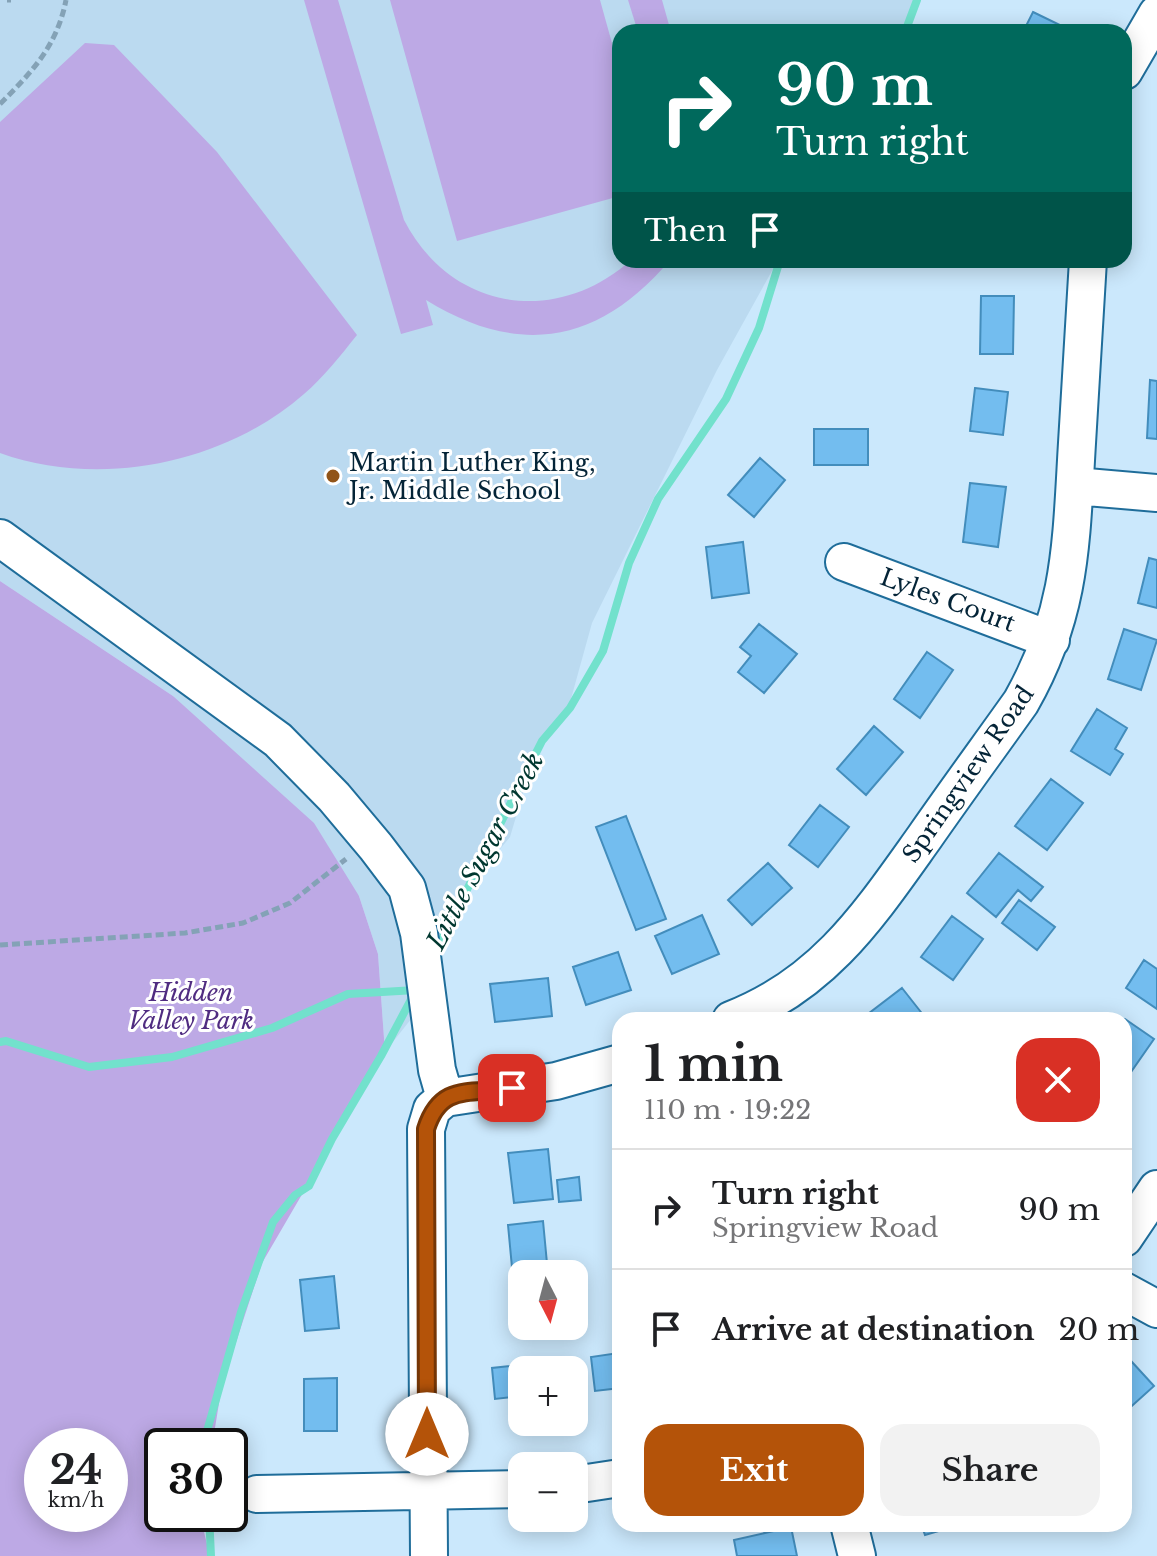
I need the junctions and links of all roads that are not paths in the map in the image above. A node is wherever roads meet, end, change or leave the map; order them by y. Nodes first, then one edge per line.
1 (1157, 14) edge
2 (1132, 57) edge
3 (1088, 268) edge
4 (1075, 486) junction
5 (1157, 493) edge
6 (0, 538) edge
7 (844, 562) dead end
8 (1051, 640) junction
9 (747, 1012) edge
10 (612, 1065) edge
11 (445, 1098) junction
12 (1157, 1189) edge
13 (1132, 1226) edge
14 (1132, 1295) edge
15 (1157, 1309) edge
16 (612, 1479) edge
17 (588, 1483) edge
18 (508, 1489) edge
19 (428, 1490) junction
20 (257, 1494) dead end
21 (851, 1532) edge
22 (429, 1556) edge
23 (857, 1556) edge

1 - 2 street
3 - 4 street, Springview Road
4 - 5 street
4 - 8 street, Springview Road
6 - 11 street
7 - 8 street, Lyles Court
8 - 9 street, Springview Road
10 - 11 street
11 - 19 street
12 - 13 street
14 - 15 street
16 - 17 street
18 - 19 street
19 - 20 street
19 - 22 street
21 - 23 street

